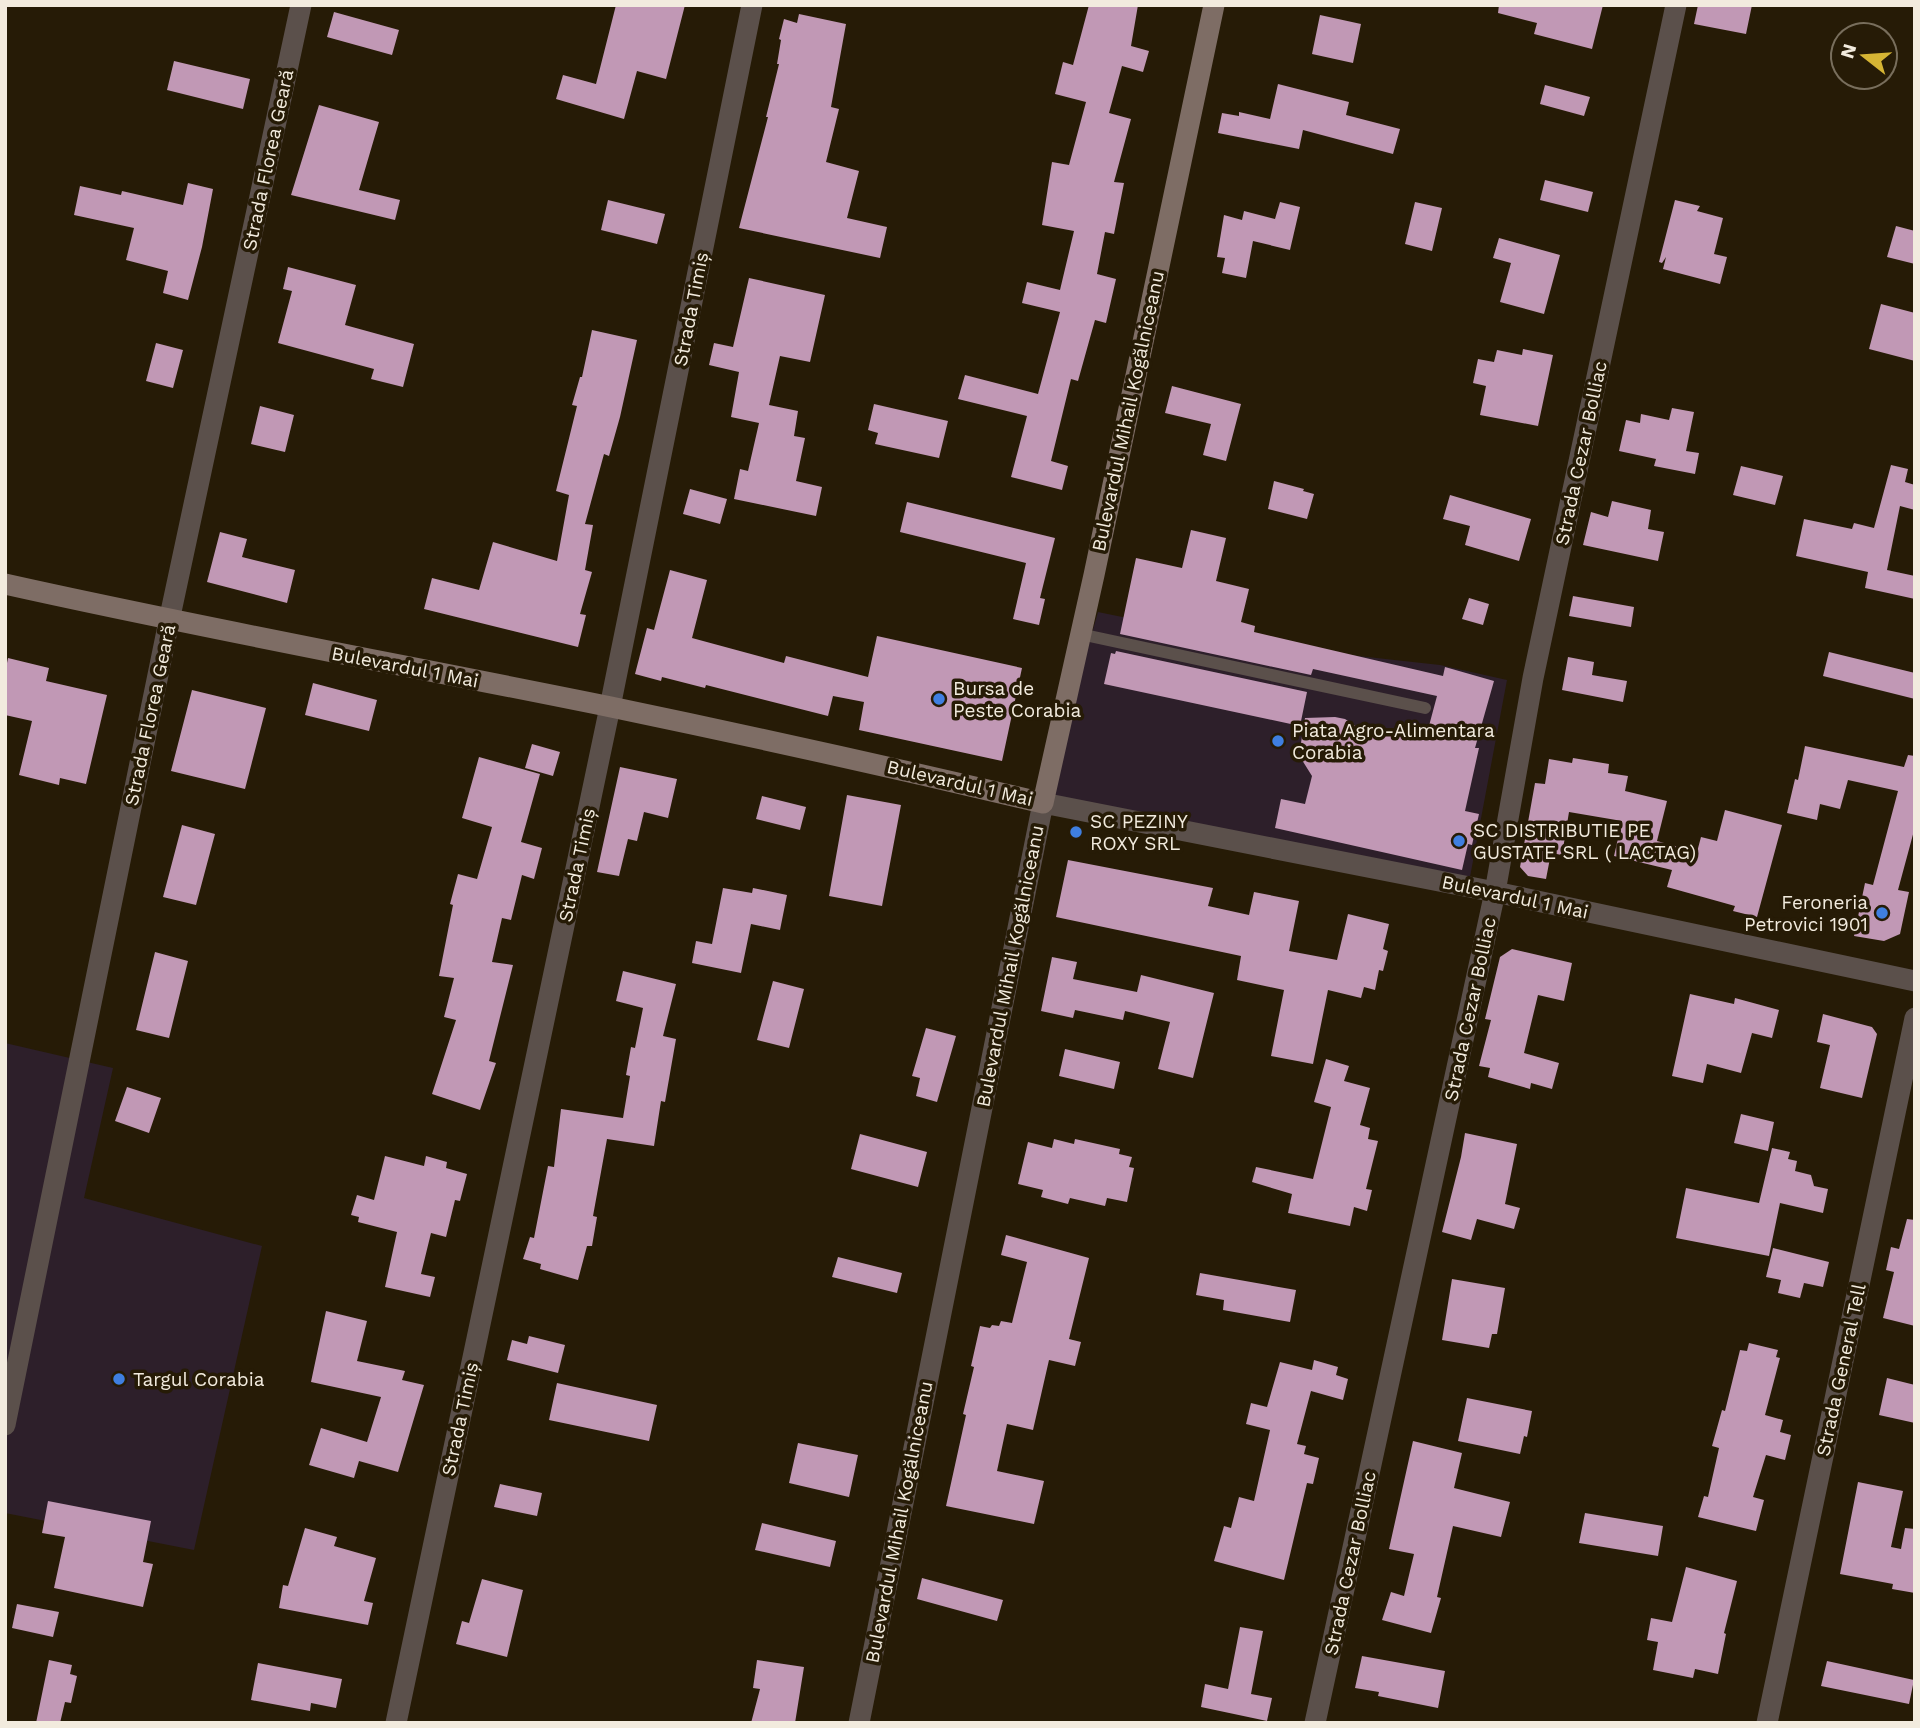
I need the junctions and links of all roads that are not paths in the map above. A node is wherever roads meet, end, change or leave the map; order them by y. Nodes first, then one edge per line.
1 (301, 5) edge
2 (752, 5) edge
3 (1214, 5) edge
4 (1676, 5) edge
5 (5, 584) edge
6 (169, 621) junction
7 (1080, 634) junction
8 (610, 707) junction
9 (1425, 708) dead end
10 (1043, 803) junction
11 (1495, 892) junction
12 (1915, 981) edge
13 (1915, 1018) edge
14 (5, 1425) edge
15 (396, 1723) edge
16 (859, 1723) edge
17 (1315, 1723) edge
18 (1767, 1723) edge

1 - 6 street, Strada Florea Geară
2 - 8 street, Strada Timiș
3 - 7 main road, Bulevardul Mihail Kogălniceanu
4 - 11 street, Strada Cezar Bolliac
5 - 6 main road, Bulevardul 1 Mai
6 - 8 main road, Bulevardul 1 Mai
6 - 14 street, Strada Florea Geară
7 - 9 lane
7 - 10 main road, Bulevardul Mihail Kogălniceanu
8 - 10 main road, Bulevardul 1 Mai
8 - 15 street, Strada Timiș
10 - 11 street, Bulevardul 1 Mai
10 - 16 street, Bulevardul Mihail Kogălniceanu
11 - 12 street, Bulevardul 1 Mai
11 - 17 street, Strada Cezar Bolliac
13 - 18 street, Strada General Tell

